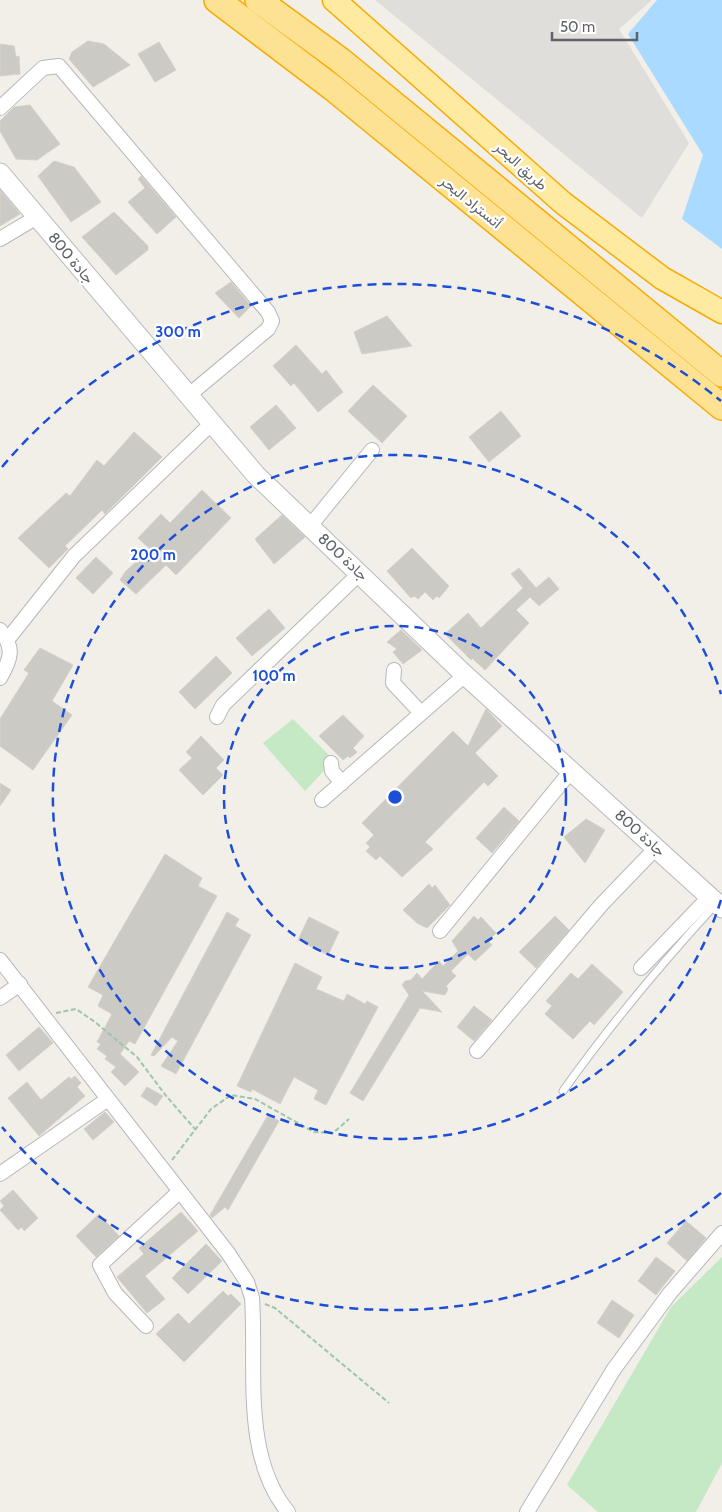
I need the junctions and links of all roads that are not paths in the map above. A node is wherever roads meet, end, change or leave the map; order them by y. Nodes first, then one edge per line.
1 (216, 0) edge
2 (258, 0) edge
3 (341, 3) edge
4 (0, 108) edge
5 (0, 172) edge
6 (36, 217) junction
7 (0, 239) edge
8 (722, 312) edge
9 (722, 374) edge
10 (189, 395) junction
11 (722, 407) edge
12 (213, 422) junction
13 (372, 450) dead end
14 (310, 526) junction
15 (360, 572) junction
16 (4, 634) edge
17 (394, 670) dead end
18 (465, 674) junction
19 (0, 678) edge
20 (421, 713) junction
21 (217, 717) dead end
22 (331, 763) dead end
23 (571, 771) junction
24 (342, 783) junction
25 (322, 800) dead end
26 (656, 848) junction
27 (716, 902) edge
28 (440, 932) dead end
29 (0, 960) edge
30 (641, 968) dead end
31 (20, 984) junction
32 (0, 998) edge
33 (476, 1051) dead end
34 (563, 1091) dead end
35 (108, 1099) junction
36 (0, 1174) edge
37 (179, 1192) junction
38 (722, 1234) edge
39 (146, 1326) dead end
40 (288, 1512) edge
41 (527, 1512) edge

1 - 11 highway, أتستراد البحر
2 - 9 highway, أتستراد البحر
3 - 8 highway, طريق البحر
4 - 10 street
5 - 6 main road, جادة 800
6 - 7 street
6 - 10 main road, جادة 800
10 - 12 main road, جادة 800
12 - 14 main road, جادة 800
12 - 16 street
13 - 14 street
14 - 15 main road, جادة 800
15 - 18 main road, جادة 800
15 - 21 street
16 - 19 street
17 - 20 street
18 - 20 street
18 - 23 main road, جادة 800
20 - 24 street
22 - 24 street
23 - 26 main road, جادة 800
23 - 28 street
24 - 25 street
26 - 27 main road, جادة 800
26 - 33 street
27 - 30 street
27 - 34 lane
29 - 31 street
31 - 32 street
31 - 35 street
35 - 36 street
35 - 37 street
37 - 39 street
37 - 40 street
38 - 41 street

